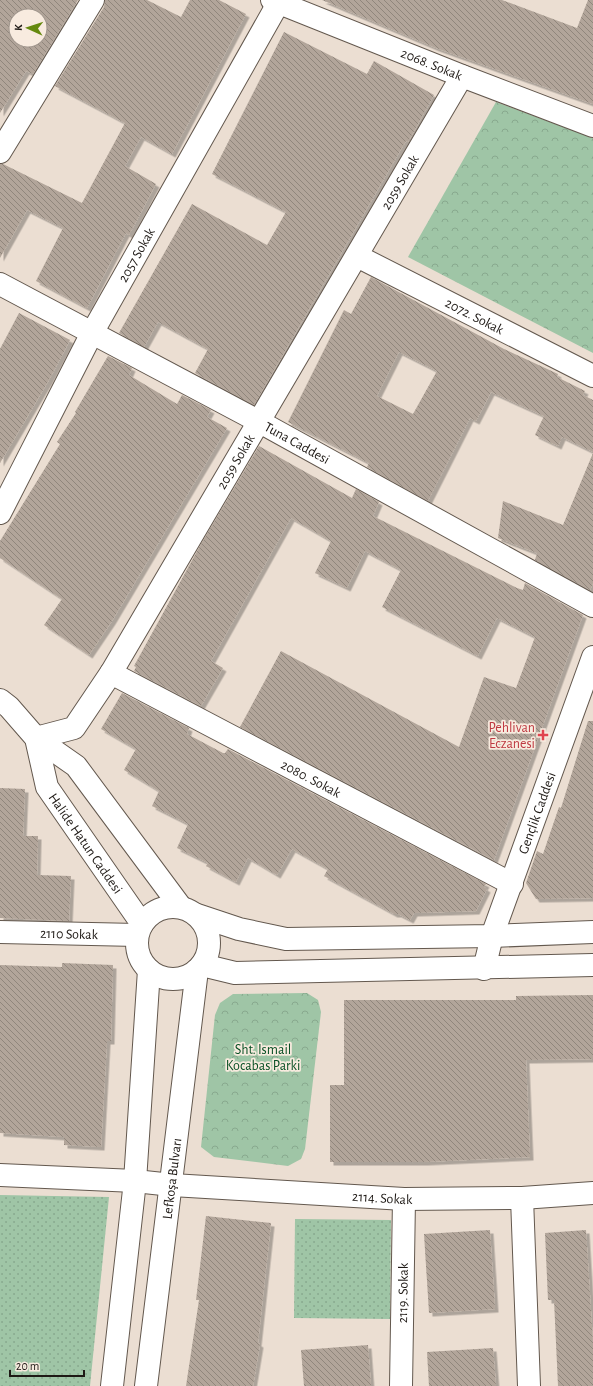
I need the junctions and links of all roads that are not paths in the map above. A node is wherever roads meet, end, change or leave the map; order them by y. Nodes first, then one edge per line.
1 (93, 0) edge
2 (277, 1) edge
3 (462, 76) junction
4 (593, 126) edge
5 (0, 152) edge
6 (357, 256) junction
7 (0, 284) edge
8 (92, 333) junction
9 (593, 376) edge
10 (258, 421) junction
11 (0, 513) edge
12 (593, 606) edge
13 (593, 657) edge
14 (111, 673) junction
15 (0, 700) edge
16 (36, 738) junction
17 (512, 884) junction
18 (189, 911) junction
19 (140, 930) junction
20 (0, 932) edge
21 (593, 932) edge
22 (492, 936) junction
23 (593, 965) edge
24 (200, 968) junction
25 (484, 969) junction
26 (149, 970) junction
27 (0, 1175) edge
28 (135, 1181) junction
29 (172, 1185) junction
30 (593, 1193) edge
31 (522, 1198) junction
32 (404, 1199) junction
33 (112, 1386) edge
34 (146, 1386) edge
35 (401, 1386) edge
36 (529, 1386) edge

1 - 5 street
2 - 3 street, 2068. Sokak
2 - 8 street, 2057 Sokak
3 - 4 street, 2068. Sokak
3 - 6 street, 2059 Sokak
6 - 9 street, 2072. Sokak
6 - 10 street, 2059 Sokak
7 - 8 street, Tuna Caddesi
8 - 10 street, Tuna Caddesi
8 - 11 street, 2057 Sokak
10 - 12 street, Tuna Caddesi
10 - 14 street, 2059 Sokak
13 - 17 street, Gençlik Caddesi
14 - 16 street, 2059 Sokak
14 - 17 street, 2080. Sokak
15 - 16 street, Halide Hatun Caddesi
16 - 18 street
16 - 19 street, Halide Hatun Caddesi
17 - 22 street, Gençlik Caddesi
18 - 19 street
18 - 22 street
18 - 24 street
19 - 20 street, 2110 Sokak
19 - 26 street
21 - 22 street
22 - 25 street, Gençlik Caddesi
23 - 25 street
24 - 25 street
24 - 26 street
24 - 29 street, Lefkoşa Bulvarı
26 - 28 street
27 - 28 street, 2114. Sokak
28 - 29 street, 2114. Sokak
28 - 33 street
29 - 32 street, 2114. Sokak
29 - 34 street, Lefkoşa Bulvarı
30 - 31 street, 2114. Sokak
31 - 32 street, 2114. Sokak
31 - 36 street
32 - 35 street, 2119. Sokak

